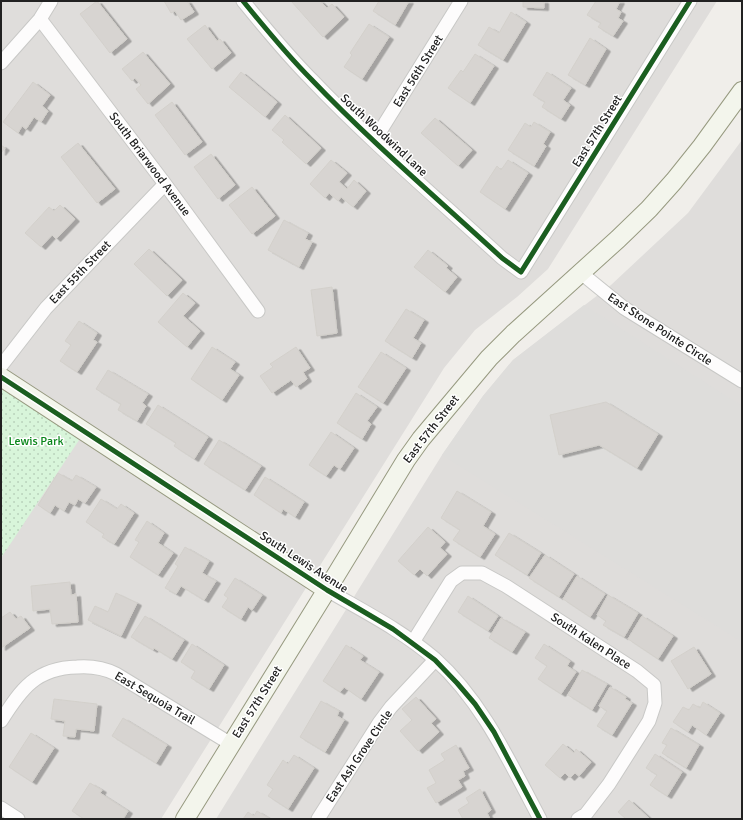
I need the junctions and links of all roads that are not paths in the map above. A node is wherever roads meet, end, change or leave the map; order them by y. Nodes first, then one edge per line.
1 (51, 1) edge
2 (244, 1) edge
3 (461, 1) edge
4 (690, 1) edge
5 (40, 19) junction
6 (1, 63) edge
7 (742, 91) edge
8 (374, 141) junction
9 (165, 184) junction
10 (521, 272) joint
11 (581, 273) junction
12 (258, 311) dead end
13 (1, 366) edge
14 (1, 377) edge
15 (742, 381) edge
16 (327, 590) junction
17 (412, 642) junction
18 (435, 660) junction
19 (1, 721) edge
20 (231, 744) junction
21 (1, 808) edge
22 (18, 819) edge
23 (185, 819) edge
24 (318, 819) edge
25 (540, 819) edge
26 (578, 819) edge

1 - 5 street
2 - 8 street, South Woodwind Lane
3 - 8 street, East 56th Street
4 - 10 street, East 57th Street
5 - 6 street
5 - 9 street, South Briarwood Avenue
7 - 11 main road, East 57th Street
8 - 10 street, South Woodwind Lane
9 - 12 street, South Briarwood Avenue
9 - 13 street, East 55th Street
11 - 15 street, East Stone Pointe Circle
11 - 16 main road, East 57th Street
14 - 16 main road, South Lewis Avenue
16 - 17 street, South Lewis Avenue
16 - 20 main road, East 57th Street
17 - 18 street, South Lewis Avenue
17 - 26 street, South Kalen Place
18 - 24 street, East Ash Grove Circle
18 - 25 street, South Lewis Avenue
19 - 20 street, East Sequoia Trail
20 - 23 main road, East 57th Street
21 - 22 street

